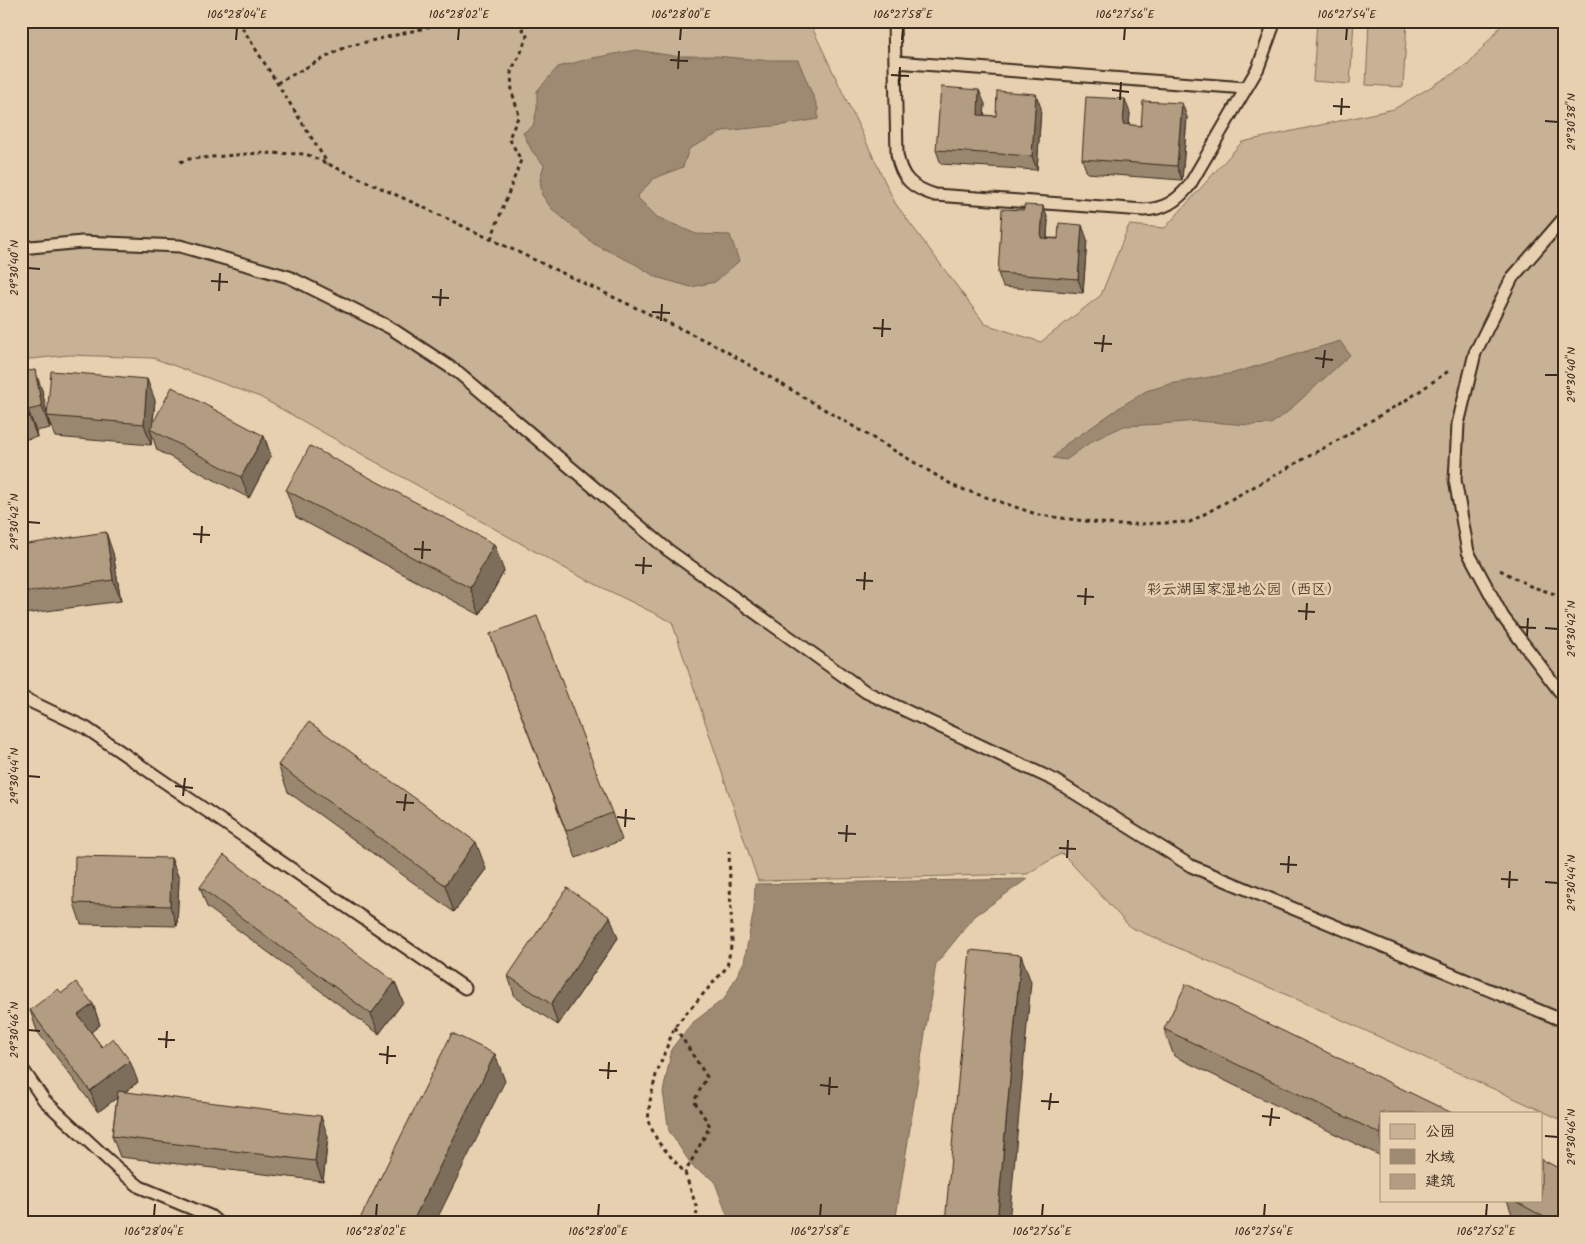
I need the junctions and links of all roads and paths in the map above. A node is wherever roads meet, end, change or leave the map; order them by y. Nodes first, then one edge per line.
1 (238, 21) edge
2 (455, 21) edge
3 (518, 21) edge
4 (894, 21) edge
5 (1275, 21) edge
6 (895, 62) junction
7 (277, 83) junction
8 (1246, 88) junction
9 (180, 162) dead end
10 (328, 164) junction
11 (1564, 218) edge
12 (491, 239) junction
13 (21, 248) edge
14 (1475, 353) junction
15 (1499, 569) dead end
16 (1564, 597) edge
17 (21, 697) edge
18 (1564, 698) edge
19 (728, 851) dead end
20 (465, 988) dead end
21 (1564, 1020) edge
22 (675, 1026) junction
23 (21, 1067) edge
24 (685, 1173) junction
25 (218, 1223) edge
26 (696, 1223) edge

1 - 7 path
2 - 7 path
3 - 12 path
4 - 6 lane
5 - 8 lane
6 - 8 lane
6 - 8 lane
7 - 10 path
9 - 10 path
10 - 12 path
11 - 14 lane
12 - 14 path
13 - 21 lane
14 - 18 lane
15 - 16 path
17 - 20 lane
19 - 22 path
22 - 24 path
22 - 24 path
23 - 25 lane
24 - 26 path

